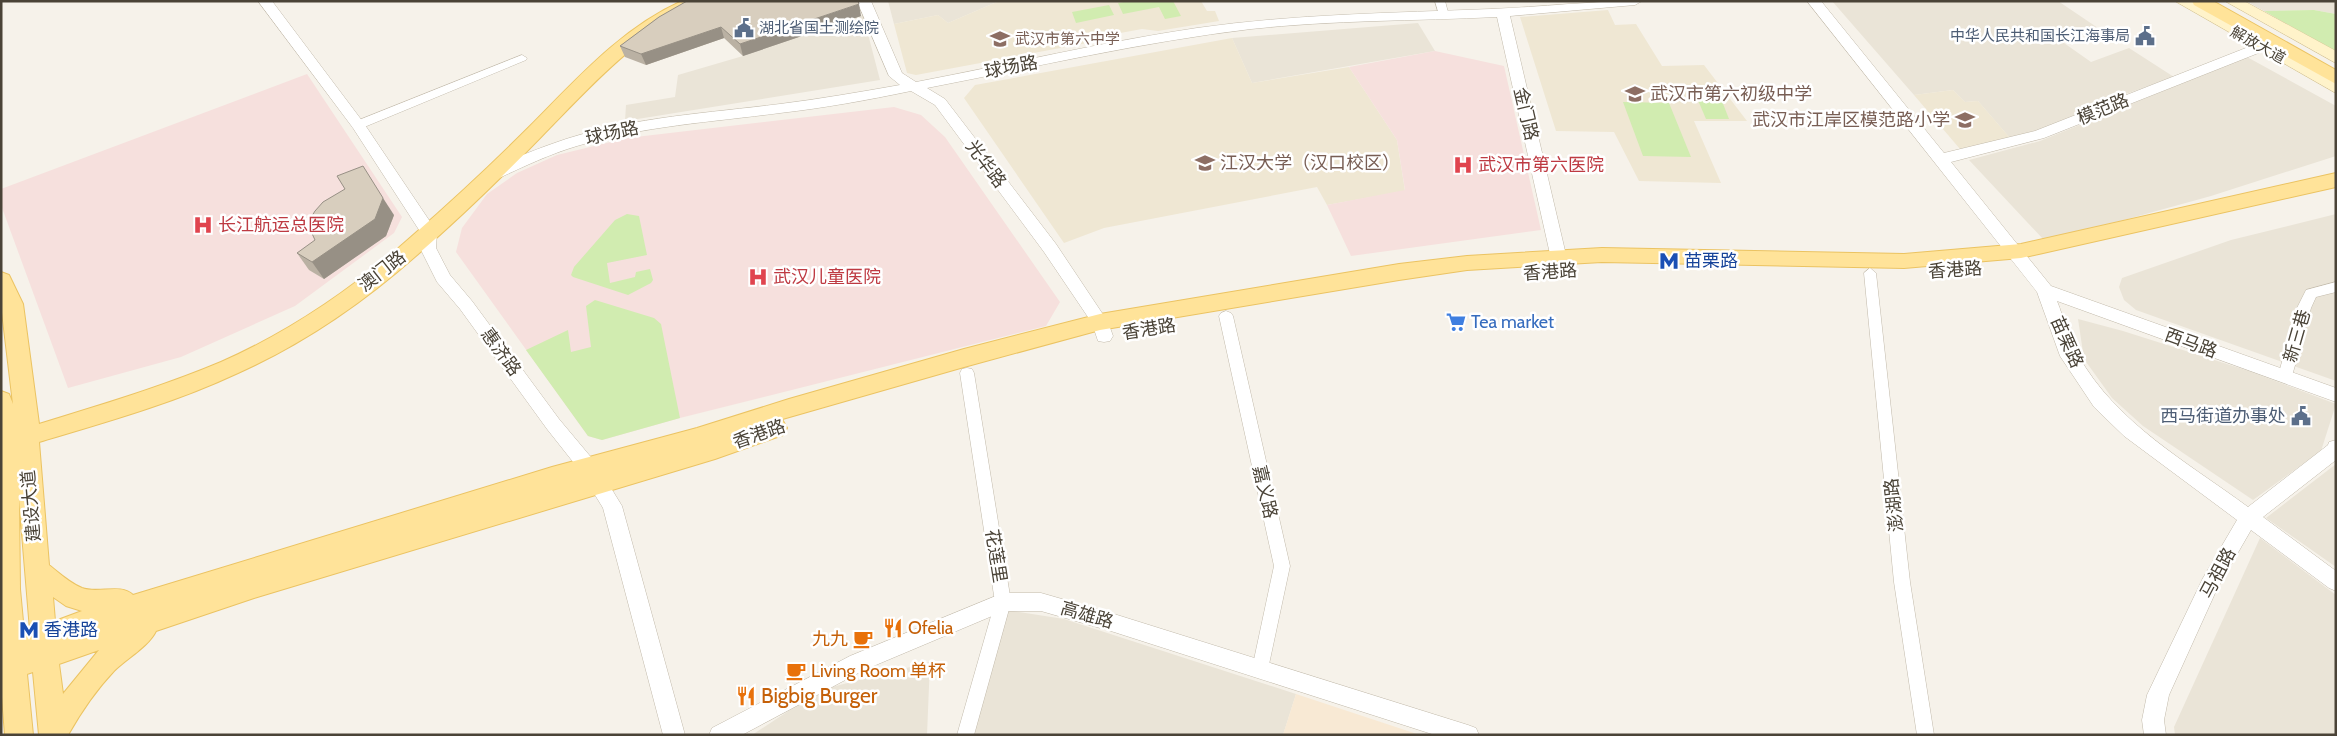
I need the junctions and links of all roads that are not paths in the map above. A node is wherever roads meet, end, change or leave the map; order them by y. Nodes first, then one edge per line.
1 (266, 1) edge
2 (676, 1) edge
3 (697, 1) edge
4 (864, 1) edge
5 (1440, 1) edge
6 (1635, 1) edge
7 (1814, 1) edge
8 (2182, 1) edge
9 (2200, 1) edge
10 (2215, 1) edge
11 (2232, 1) edge
12 (1503, 14) junction
13 (1444, 16) junction
14 (2261, 47) junction
15 (522, 58) dead end
16 (2336, 58) edge
17 (2336, 71) edge
18 (2336, 78) edge
19 (918, 87) junction
20 (2336, 88) edge
21 (358, 125) junction
22 (1941, 159) junction
23 (487, 177) junction
24 (2336, 180) edge
25 (2336, 194) edge
26 (425, 226) junction
27 (2021, 258) junction
28 (1560, 265) junction
29 (1870, 273) junction
30 (1, 280) edge
31 (2336, 287) edge
32 (2045, 290) junction
33 (1226, 316) junction
34 (1102, 329) junction
35 (966, 373) junction
36 (2285, 376) junction
37 (2336, 395) edge
38 (1, 400) edge
39 (11, 434) edge
40 (2336, 447) edge
41 (593, 475) junction
42 (2248, 518) junction
43 (36, 570) junction
44 (2336, 582) edge
45 (1003, 602) junction
46 (162, 608) junction
47 (44, 646) junction
48 (7, 660) edge
49 (1260, 669) junction
50 (19, 735) edge
51 (53, 735) edge
52 (674, 735) edge
53 (720, 735) edge
54 (965, 735) edge
55 (1468, 735) edge
56 (1926, 735) edge
57 (2155, 735) edge

1 - 21 street, 惠济路
2 - 26 main road, 澳门路
3 - 23 main road, 澳门路
4 - 19 street, 光华路
5 - 13 street
6 - 12 street, 球场路
7 - 22 street, 苗栗路
8 - 14 main road, 解放大道
9 - 18 main road, 解放大道
10 - 17 main road, 解放大道
11 - 16 main road, 解放大道
12 - 13 street, 球场路
12 - 28 street, 金门路
13 - 19 street, 球场路
14 - 20 main road, 解放大道
14 - 22 street, 模范路
15 - 21 street
19 - 23 street, 球场路
19 - 34 street, 光华路
21 - 26 street, 惠济路
22 - 27 street, 苗栗路
23 - 26 main road, 澳门路
24 - 27 main road, 香港路
25 - 27 main road, 香港路
26 - 39 main road, 澳门路
26 - 41 street, 惠济路
27 - 28 main road, 香港路
27 - 29 main road, 香港路
27 - 32 street, 苗栗路
28 - 29 main road, 香港路
28 - 33 main road, 香港路
28 - 34 main road, 香港路
29 - 56 street, 澎湖路
30 - 39 main road, 建设大道
31 - 36 street, 新三巷
32 - 36 street, 西马路
32 - 42 street, 苗栗路
33 - 34 main road, 香港路
33 - 49 street, 嘉义路
34 - 35 main road, 香港路
34 - 41 main road, 香港路
35 - 41 main road, 香港路
35 - 45 street, 花莲里
36 - 37 street, 西马路
38 - 39 main road, 建设大道
39 - 43 main road, 建设大道
39 - 48 main road, 建设大道
40 - 42 street, 马祖路
41 - 46 main road, 香港路
41 - 52 street, 惠济路
42 - 44 street, 苗栗路
42 - 57 street, 马祖路
43 - 46 main road
43 - 47 main road, 建设大道
45 - 49 street, 高雄路
45 - 53 street, 高雄路
45 - 54 street, 花莲里
46 - 47 main road, 香港路
46 - 51 main road
47 - 48 main road, 香港路
47 - 51 main road, 建设大道
48 - 50 main road, 建设大道
49 - 55 street, 高雄路

